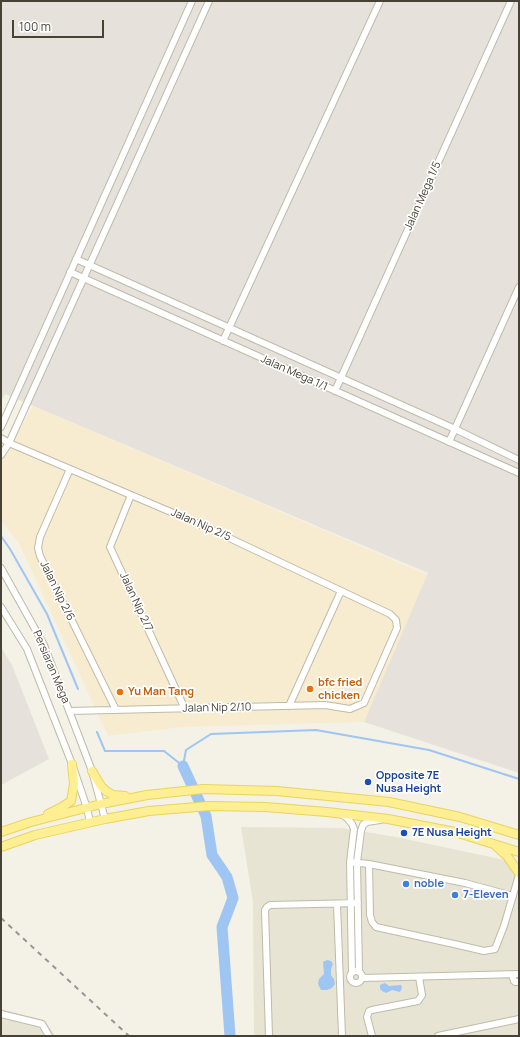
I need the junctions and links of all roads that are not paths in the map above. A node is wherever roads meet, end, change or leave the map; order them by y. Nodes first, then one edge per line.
1 (192, 1) edge
2 (209, 1) edge
3 (380, 1) edge
4 (511, 1) edge
5 (76, 259) junction
6 (89, 266) junction
7 (70, 272) junction
8 (83, 279) junction
9 (519, 286) edge
10 (229, 328) junction
11 (223, 341) junction
12 (341, 378) junction
13 (335, 391) junction
14 (1, 427) edge
15 (455, 429) junction
16 (1, 438) edge
17 (449, 442) junction
18 (9, 443) junction
19 (1, 455) edge
20 (519, 460) edge
21 (70, 469) junction
22 (519, 473) edge
23 (131, 495) junction
24 (1, 568) edge
25 (341, 591) junction
26 (1, 607) edge
27 (364, 703) joint
28 (289, 706) junction
29 (185, 709) junction
30 (116, 710) junction
31 (69, 711) junction
32 (72, 764) junction
33 (92, 771) junction
34 (147, 795) junction
35 (101, 804) junction
36 (87, 808) junction
37 (340, 814) junction
38 (105, 819) junction
39 (388, 820) junction
40 (31, 822) junction
41 (90, 822) junction
42 (1, 832) edge
43 (519, 835) edge
44 (492, 843) junction
45 (1, 847) edge
46 (519, 852) edge
47 (350, 862) junction
48 (357, 862) junction
49 (369, 864) junction
50 (519, 874) edge
51 (513, 896) junction
52 (358, 903) junction
53 (337, 904) junction
54 (350, 904) junction
55 (359, 972) junction
56 (352, 973) junction
57 (516, 974) edge
58 (419, 977) junction
59 (363, 978) junction
60 (519, 982) edge
61 (1, 1014) edge
62 (519, 1019) edge
63 (49, 1036) edge
64 (269, 1036) edge
65 (342, 1036) edge
66 (372, 1036) edge
67 (438, 1036) edge

1 - 5 street
2 - 6 street
3 - 10 street
4 - 12 street, Jalan Mega 1/5
5 - 6 street
5 - 7 street
6 - 8 street
6 - 10 street
7 - 8 street, Jalan Mega 1/1
7 - 14 street
8 - 11 street, Jalan Mega 1/1
8 - 18 street
9 - 15 street
10 - 11 street
10 - 12 street
11 - 13 street, Jalan Mega 1/1
12 - 13 street, Jalan Mega 1/5
12 - 15 street
13 - 17 street, Jalan Mega 1/1
15 - 17 street
15 - 20 street
16 - 18 street, Jalan Nip 2/5
17 - 22 street, Jalan Mega 1/1
18 - 19 street
18 - 21 street, Jalan Nip 2/5
21 - 23 street, Jalan Nip 2/5
21 - 30 street, Jalan Nip 2/6
23 - 25 street, Jalan Nip 2/5
23 - 29 street, Jalan Nip 2/7
24 - 31 street, Persiaran Mega
25 - 27 street, Jalan Nip 2/5
25 - 28 street
26 - 32 street, Persiaran Mega
27 - 28 street, Jalan Nip 2/10
28 - 29 street, Jalan Nip 2/10
29 - 30 street, Jalan Nip 2/10
30 - 31 street, Jalan Nip 2/10
31 - 33 street, Persiaran Mega
32 - 36 street, Persiaran Mega
32 - 40 main road
33 - 34 main road
33 - 35 street, Persiaran Mega
34 - 35 main road
34 - 43 main road
35 - 36 main road
35 - 38 street, Persiaran Mega
36 - 40 main road
36 - 41 street, Persiaran Mega
37 - 38 main road
37 - 39 main road
37 - 47 street
38 - 41 main road
39 - 44 main road
39 - 48 street
40 - 42 main road
41 - 45 main road
44 - 46 main road
44 - 50 main road
47 - 48 street
47 - 54 street
48 - 49 street
48 - 52 street
49 - 51 street
49 - 51 street
50 - 51 street
52 - 54 street
52 - 55 street
53 - 54 street
53 - 64 street
53 - 65 street
54 - 56 street
55 - 56 street
55 - 59 street
56 - 59 street
57 - 58 street
57 - 60 street
58 - 59 street
58 - 66 street
61 - 63 street
62 - 67 street

